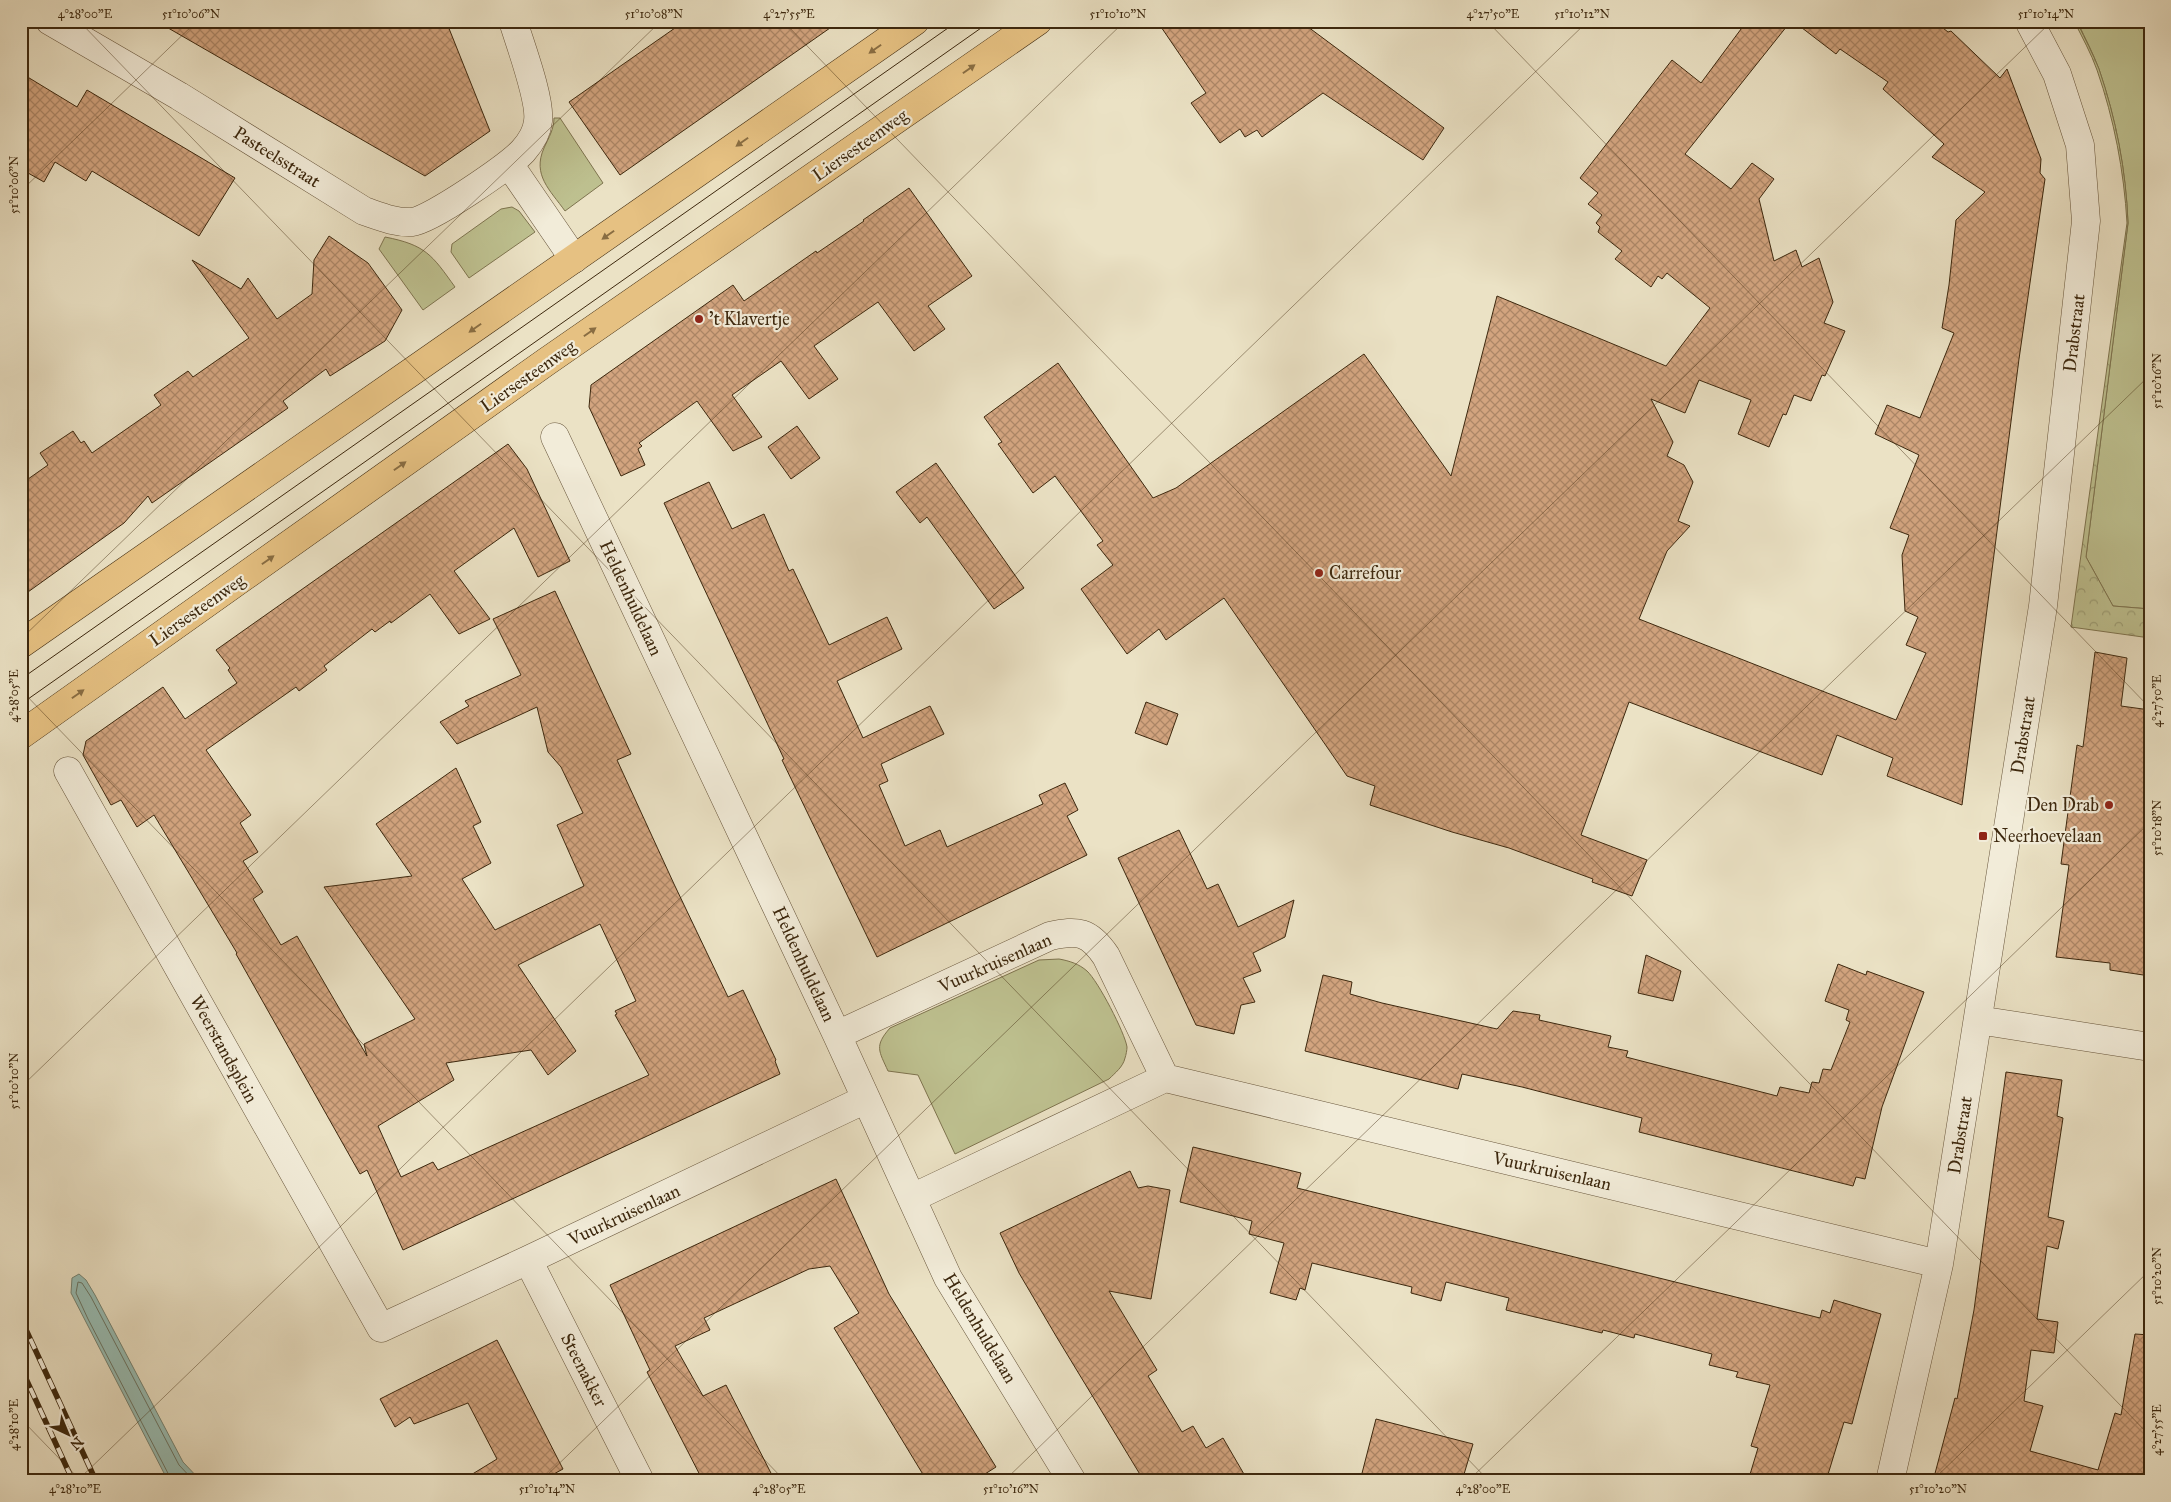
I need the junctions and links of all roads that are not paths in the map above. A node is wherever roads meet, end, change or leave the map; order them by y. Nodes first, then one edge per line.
1 (50, 21) edge
2 (513, 21) edge
3 (915, 21) edge
4 (1038, 21) edge
5 (2029, 21) edge
6 (509, 164) junction
7 (574, 259) junction
8 (555, 437) dead end
9 (21, 644) edge
10 (21, 735) edge
11 (68, 771) dead end
12 (1978, 1020) junction
13 (837, 1035) junction
14 (2150, 1048) edge
15 (1165, 1078) junction
16 (866, 1099) junction
17 (912, 1198) junction
18 (528, 1260) junction
19 (1939, 1264) junction
20 (381, 1328) joint
21 (640, 1481) edge
22 (1072, 1481) edge
23 (1890, 1481) edge

1 - 6 street, Pasteelsstraat
2 - 6 street, Pasteelsstraat
3 -> 7 main road
10 -> 4 main road, Liersesteenweg
5 - 12 street, Drabstraat
6 - 7 street
7 -> 9 main road
8 - 13 street, Heldenhuldelaan
11 - 20 street, Weerstandsplein
12 - 14 street
12 - 19 street, Drabstraat
13 - 15 street, Vuurkruisenlaan
13 - 16 street, Heldenhuldelaan
15 - 17 street
15 - 19 street, Vuurkruisenlaan
16 - 17 street, Heldenhuldelaan
16 - 18 street, Vuurkruisenlaan
17 - 22 street, Heldenhuldelaan
18 - 20 street, Vuurkruisenlaan
18 - 21 street, Steenakker
19 - 23 street, Drabstraat

